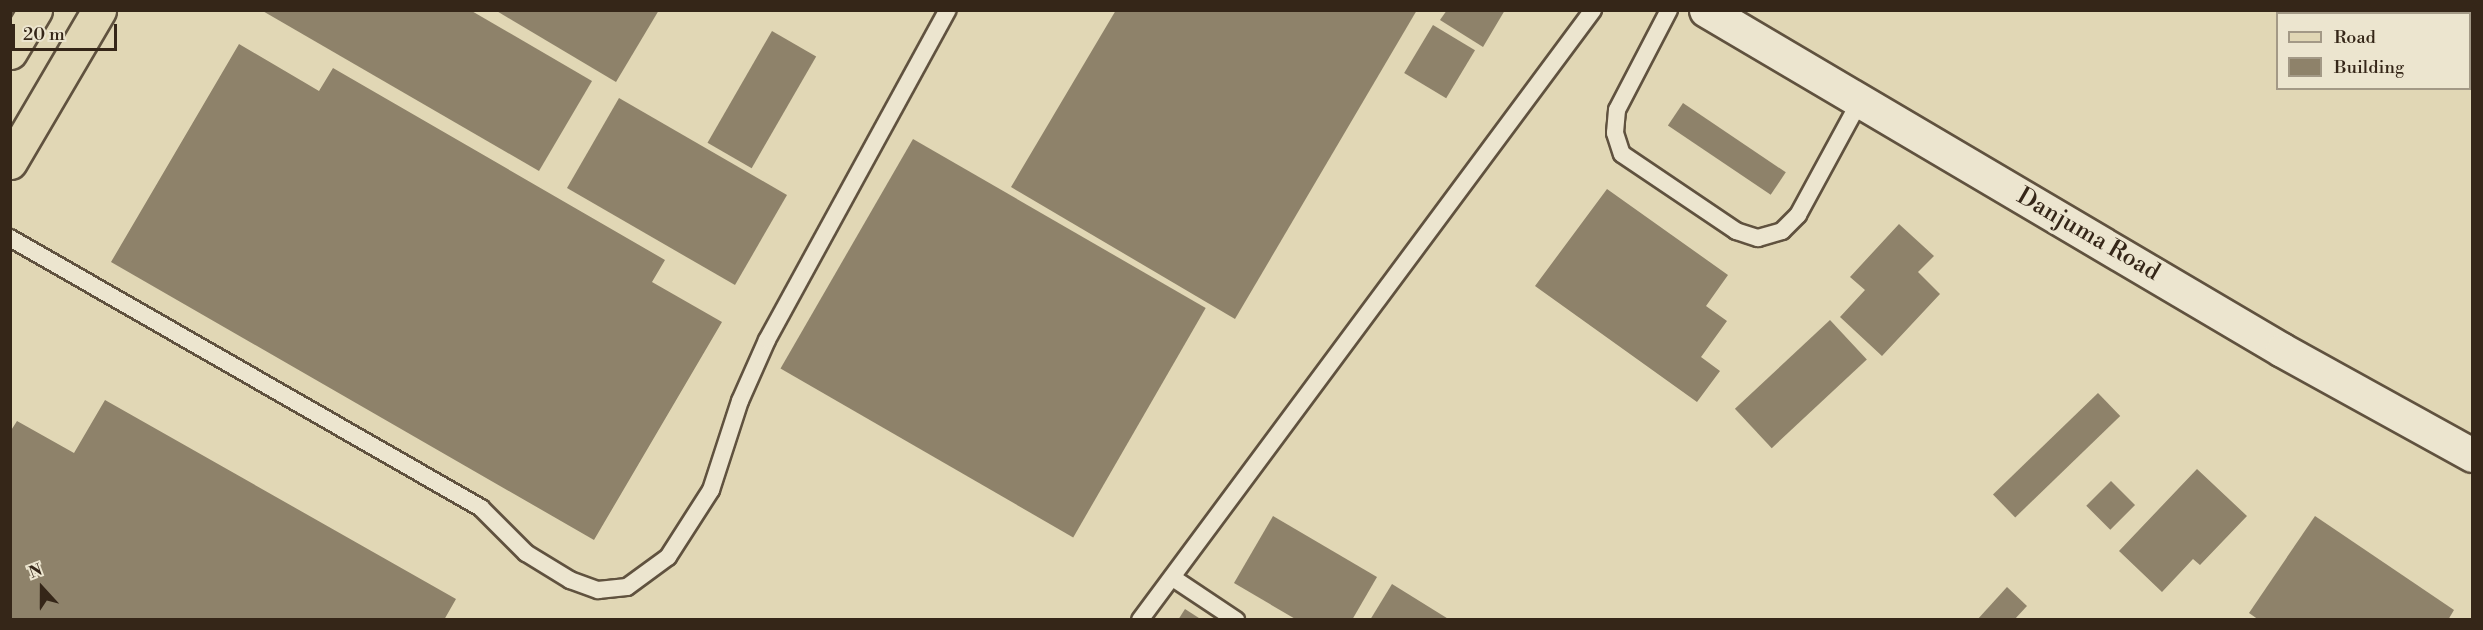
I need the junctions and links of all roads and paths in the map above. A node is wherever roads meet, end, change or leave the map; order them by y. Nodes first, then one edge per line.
1 (35, 10) edge
2 (99, 10) edge
3 (948, 10) edge
4 (1593, 10) edge
5 (1669, 10) edge
6 (1706, 10) edge
7 (10, 52) edge
8 (1860, 101) junction
9 (10, 162) edge
10 (10, 238) edge
11 (2472, 455) edge
12 (1173, 578) junction
13 (1140, 620) edge
14 (1236, 620) edge

1 - 7 main road
2 - 9 main road
3 - 10 lane
4 - 12 lane
5 - 8 lane
6 - 8 street, Danjuma Road
8 - 11 street, Danjuma Road
12 - 13 lane
12 - 14 lane

